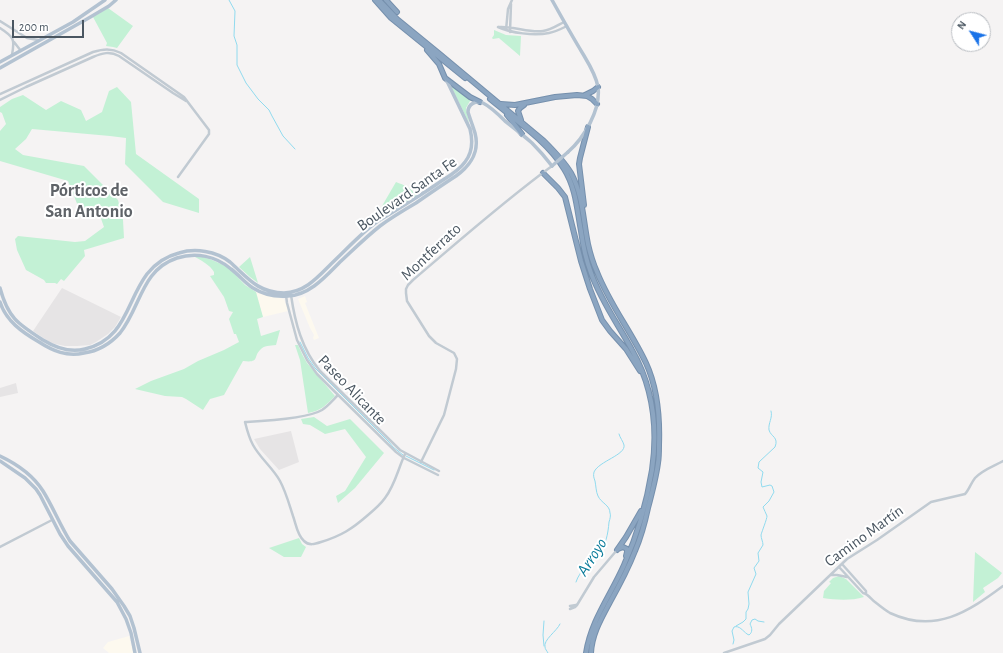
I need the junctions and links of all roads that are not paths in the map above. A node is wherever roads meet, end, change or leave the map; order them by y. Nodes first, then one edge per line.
1 (116, 0) edge
2 (375, 0) edge
3 (379, 0) edge
4 (386, 0) edge
5 (512, 0) edge
6 (552, 0) edge
7 (103, 1) edge
8 (511, 4) junction
9 (105, 8) junction
10 (397, 12) dead end
11 (0, 22) edge
12 (564, 22) junction
13 (506, 26) junction
14 (567, 26) junction
15 (9, 27) junction
16 (0, 28) edge
17 (510, 28) junction
18 (506, 30) junction
19 (6, 32) junction
20 (510, 32) junction
21 (39, 40) junction
22 (14, 42) junction
23 (421, 43) junction
24 (21, 51) junction
25 (12, 56) junction
26 (1, 62) edge
27 (0, 68) edge
28 (445, 78) junction
29 (598, 87) junction
30 (0, 94) edge
31 (586, 95) junction
32 (183, 98) junction
33 (0, 100) edge
34 (480, 102) junction
35 (530, 102) junction
36 (501, 104) junction
37 (597, 104) junction
38 (503, 110) junction
39 (523, 123) junction
40 (588, 127) junction
41 (522, 134) junction
42 (552, 166) junction
43 (543, 173) junction
44 (178, 177) dead end
45 (583, 213) junction
46 (0, 288) edge
47 (288, 294) junction
48 (1, 301) edge
49 (301, 338) junction
50 (297, 340) junction
51 (645, 378) junction
52 (338, 395) junction
53 (405, 454) junction
54 (0, 456) edge
55 (404, 458) junction
56 (0, 461) edge
57 (1003, 461) edge
58 (421, 462) junction
59 (644, 505) junction
60 (52, 520) junction
61 (72, 543) junction
62 (68, 546) junction
63 (0, 547) edge
64 (617, 550) junction
65 (840, 565) junction
66 (623, 567) junction
67 (830, 575) junction
68 (848, 577) junction
69 (1003, 586) edge
70 (866, 594) junction
71 (570, 607) dead end
72 (131, 625) junction
73 (135, 653) edge
74 (140, 653) edge
75 (586, 653) edge
76 (591, 653) edge
77 (724, 653) edge

1 - 9 main road
2 - 23 highway
3 - 36 highway
4 - 10 highway
5 - 8 street
6 - 12 main road
7 - 9 main road
7 - 21 main road
8 - 13 street
8 - 17 street
9 - 27 main road
11 - 15 street
12 - 14 main road
12 - 17 street
13 - 17 street
13 - 18 street
13 - 18 street
14 - 20 street
14 - 29 main road
15 - 19 street
15 - 21 street
16 - 19 street
17 - 20 street
18 - 20 street
19 - 22 street
21 - 24 main road
22 - 24 street
22 - 25 street
23 - 28 highway
23 - 38 highway
24 - 25 main road
25 - 26 main road
28 - 34 highway
28 - 47 main road, Boulevard Santa Fe
29 - 31 highway
29 - 37 main road
30 - 32 street
31 - 35 highway
31 - 37 highway
32 - 33 street
32 - 44 street
34 - 41 main road
34 - 47 main road, Boulevard Santa Fe
35 - 36 highway
35 - 39 highway
36 - 39 highway
37 - 40 main road
38 - 41 highway
38 - 51 highway
39 - 45 highway
40 - 42 main road, bridge
40 - 45 highway
41 - 42 main road
42 - 43 street
43 - 51 highway
43 - 58 street, Montferrato
45 - 76 highway
46 - 48 main road, Boulevard Santa Fe
47 - 48 main road, Boulevard Santa Fe
47 - 49 street, Paseo Alicante
47 - 50 street, Paseo Alicante
49 - 50 street
49 - 53 street, Paseo Alicante
50 - 52 street, Paseo Alicante
51 - 59 highway
52 - 55 street, Paseo Alicante
52 - 55 street
53 - 55 street
53 - 58 street, Paseo Alicante
54 - 61 main road
55 - 58 street, Paseo Alicante
56 - 60 main road
57 - 65 street, Camino Martín
59 - 64 highway
59 - 66 highway
60 - 62 main road
60 - 63 street
61 - 62 main road
61 - 72 main road
62 - 72 main road
64 - 66 highway
64 - 71 street
65 - 67 street, Camino Martín
65 - 68 street
65 - 70 street
66 - 75 highway
67 - 68 street
67 - 77 street, Camino Martín
68 - 70 street
69 - 70 street
72 - 73 main road
72 - 74 main road

